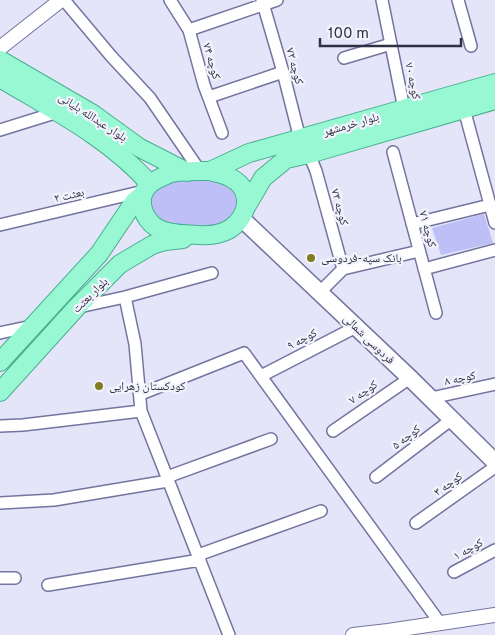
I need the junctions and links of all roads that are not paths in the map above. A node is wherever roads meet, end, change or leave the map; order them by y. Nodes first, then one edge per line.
1 (63, 0) edge
2 (170, 0) edge
3 (277, 0) edge
4 (382, 0) edge
5 (458, 0) edge
6 (263, 2) edge
7 (189, 30) junction
8 (391, 44) junction
9 (471, 46) dead end
10 (0, 48) edge
11 (344, 58) dead end
12 (0, 60) edge
13 (283, 72) junction
14 (0, 78) edge
15 (495, 83) edge
16 (209, 97) junction
17 (495, 100) edge
18 (464, 108) junction
19 (404, 109) junction
20 (58, 112) junction
21 (0, 130) edge
22 (222, 133) dead end
23 (304, 146) junction
24 (284, 151) junction
25 (393, 152) dead end
26 (199, 171) junction
27 (146, 190) junction
28 (490, 204) junction
29 (244, 213) junction
30 (495, 223) edge
31 (412, 224) junction
32 (0, 225) edge
33 (202, 235) junction
34 (495, 250) edge
35 (419, 251) junction
36 (424, 268) junction
37 (343, 269) junction
38 (212, 273) dead end
39 (320, 292) junction
40 (125, 297) junction
41 (77, 307) junction
42 (436, 313) dead end
43 (33, 326) junction
44 (356, 327) junction
45 (0, 333) edge
46 (0, 362) edge
47 (261, 376) junction
48 (410, 378) junction
49 (495, 384) edge
50 (0, 392) edge
51 (141, 394) junction
52 (431, 398) junction
53 (141, 411) junction
54 (452, 419) junction
55 (0, 426) edge
56 (333, 431) dead end
57 (271, 439) dead end
58 (495, 462) edge
59 (495, 467) edge
60 (376, 477) dead end
61 (167, 479) junction
62 (0, 502) edge
63 (321, 511) dead end
64 (416, 524) dead end
65 (495, 550) edge
66 (199, 558) junction
67 (454, 572) dead end
68 (0, 578) edge
69 (16, 578) dead end
70 (48, 585) dead end
71 (495, 615) edge
72 (440, 623) junction
73 (389, 633) edge
74 (229, 635) edge
75 (353, 635) edge

1 - 10 street
1 - 26 street
2 - 7 street, کوچه ۷۴
3 - 6 street
4 - 8 street, کوچه ۷۰
5 - 9 street
6 - 7 street
6 - 13 street, کوچه ۷۲
7 - 16 street, کوچه ۷۴
8 - 11 street
8 - 19 street, کوچه ۷۰
12 - 26 main road, بلوار عبدالله بلیانی
13 - 16 street
13 - 23 street, کوچه ۷۲
14 - 20 main road, بلوار عبدالله بلیانی
15 - 19 main road, بلوار خرمشهر
16 - 22 street, کوچه ۷۴
17 - 18 main road, بلوار خرمشهر
18 - 23 main road, بلوار خرمشهر
18 - 28 street
19 - 23 main road, بلوار خرمشهر
20 - 21 street
20 - 27 main road, بلوار عبدالله بلیانی
23 - 24 main road, بلوار خرمشهر
23 - 37 street, کوچه ۷۳
24 - 26 main road, بلوار خرمشهر
24 - 29 main road, بلوار خرمشهر
25 - 31 street, کوچه ۷۱
26 - 27 main road
26 - 29 main road
27 - 32 street, بعثت ۲
27 - 33 main road
27 - 43 main road, بلوار بعثت
28 - 30 street
28 - 31 street
29 - 33 main road
29 - 39 main road, فردوسی شمالی
31 - 35 street, کوچه ۷۱
33 - 41 main road, بلوار بعثت
34 - 36 street
35 - 36 street, کوچه ۷۱
35 - 37 street
36 - 42 street, کوچه ۷۱
37 - 39 street
38 - 40 street
39 - 44 main road, فردوسی شمالی
40 - 41 street
40 - 51 street
41 - 50 main road, بلوار بعثت
43 - 45 street
43 - 46 main road, بلوار بعثت
44 - 47 street, کوچه ۹
44 - 48 main road, فردوسی شمالی
47 - 51 street
47 - 72 street
48 - 52 main road, فردوسی شمالی
48 - 56 street, کوچه ۷
49 - 52 street, کوچه ۸
51 - 53 street
52 - 54 main road, فردوسی شمالی
53 - 55 street
53 - 61 street
54 - 58 main road, فردوسی شمالی
54 - 60 street, کوچه ۵
57 - 61 street
59 - 64 street, کوچه ۳
61 - 62 street
61 - 66 street
63 - 66 street
65 - 67 street, کوچه ۱
66 - 70 street
66 - 74 street
68 - 69 street
71 - 72 street
72 - 73 street
73 - 75 street

